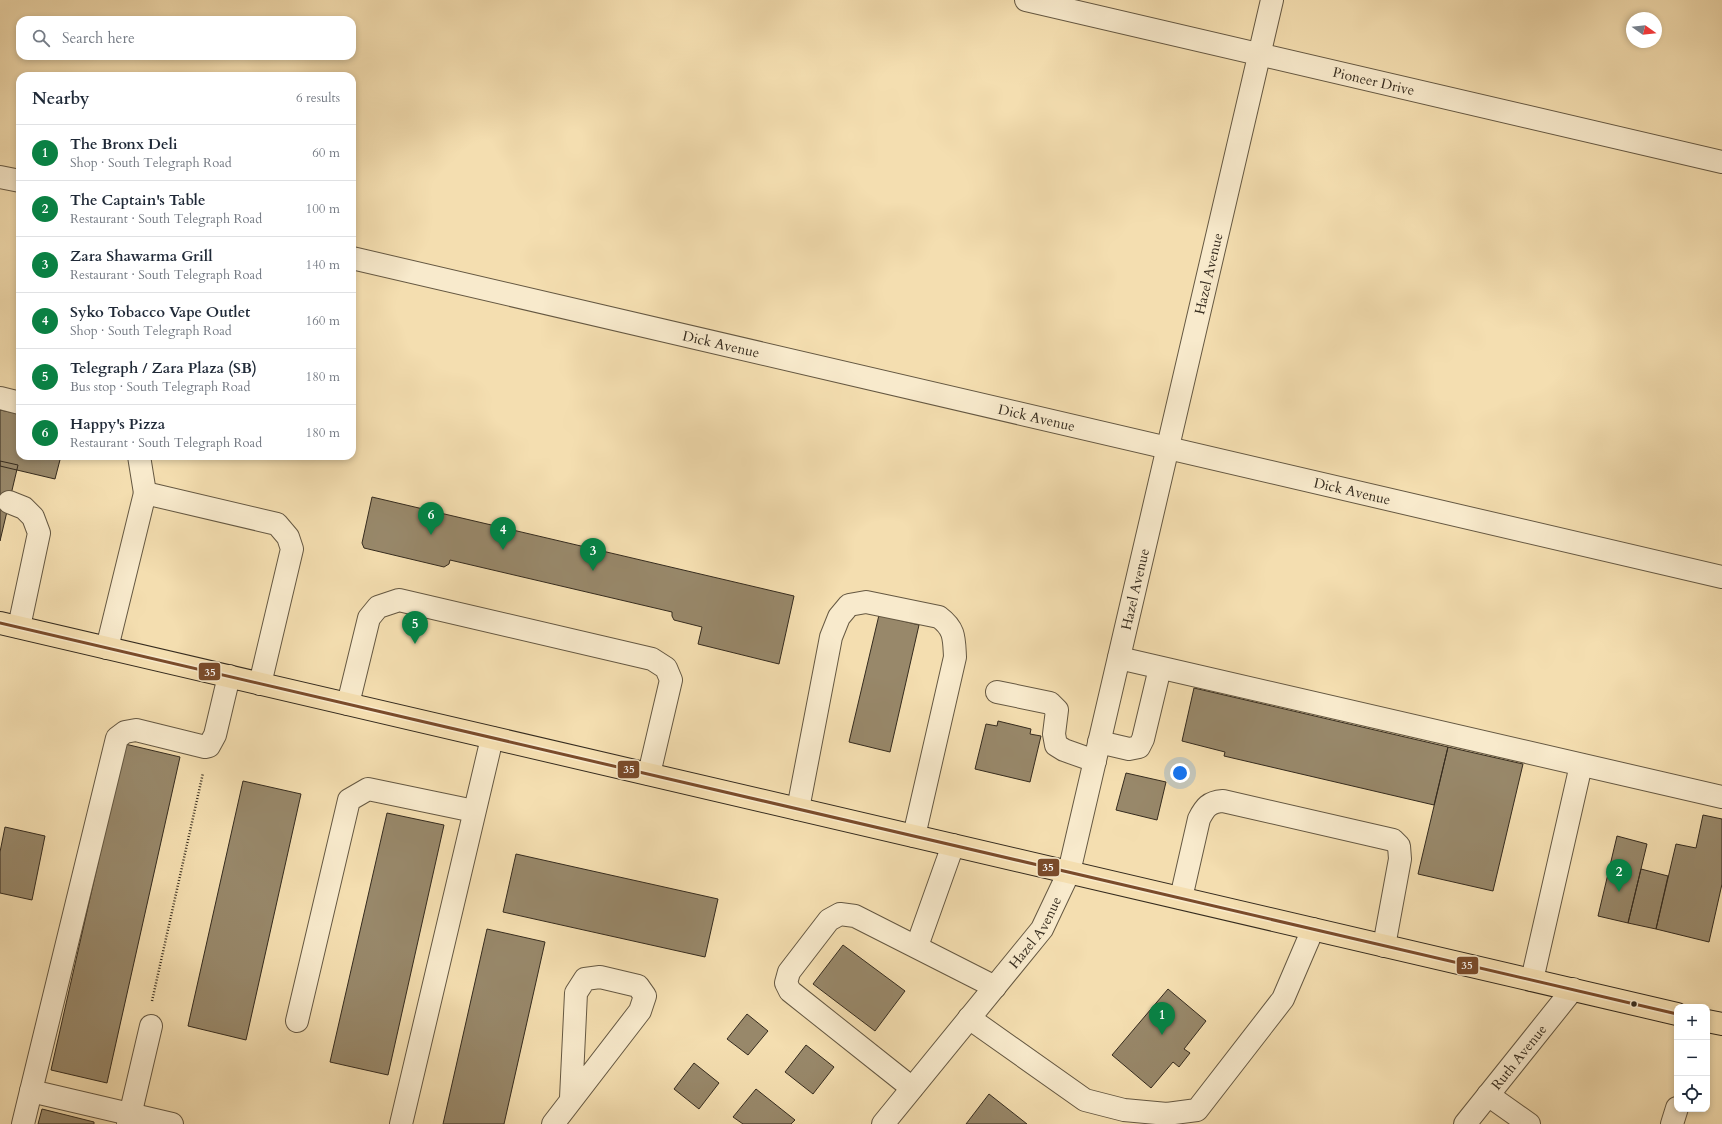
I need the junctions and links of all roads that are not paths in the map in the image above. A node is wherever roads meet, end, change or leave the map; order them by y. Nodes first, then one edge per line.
1 (1026, 0) edge
2 (1272, 0) edge
3 (1259, 54) junction
4 (1722, 162) edge
5 (0, 177) edge
6 (16, 180) edge
7 (356, 259) edge
8 (0, 398) edge
9 (16, 402) edge
10 (1167, 448) junction
11 (140, 460) edge
12 (145, 493) junction
13 (9, 502) dead end
14 (1722, 577) edge
15 (10, 625) edge
16 (107, 648) junction
17 (1119, 658) junction
18 (1160, 668) junction
19 (229, 676) junction
20 (260, 684) junction
21 (997, 692) dead end
22 (348, 704) junction
23 (492, 738) junction
24 (1097, 751) junction
25 (1581, 765) junction
26 (649, 774) junction
27 (1722, 797) edge
28 (798, 809) junction
29 (474, 811) junction
30 (914, 836) junction
31 (953, 845) junction
32 (1069, 872) junction
33 (1181, 898) junction
34 (1313, 929) junction
35 (917, 946) junction
36 (1384, 946) junction
37 (1532, 980) junction
38 (995, 986) junction
39 (1573, 989) junction
40 (1674, 1013) edge
41 (969, 1018) junction
42 (297, 1021) dead end
43 (1710, 1022) edge
44 (1722, 1024) edge
45 (151, 1026) road end
46 (912, 1088) junction
47 (31, 1091) junction
48 (1488, 1095) junction
49 (571, 1098) junction
50 (1676, 1112) edge
51 (129, 1119) edge
52 (23, 1124) edge
53 (172, 1124) edge
54 (401, 1124) edge
55 (553, 1124) edge
56 (883, 1124) edge
57 (1464, 1124) edge
58 (1529, 1124) edge
59 (1672, 1124) edge

1 - 3 street, Pioneer Drive
2 - 3 street, Hazel Avenue
3 - 4 street, Pioneer Drive
3 - 10 street, Hazel Avenue
5 - 6 street
7 - 10 street, Dick Avenue
8 - 9 street
10 - 14 street, Dick Avenue
10 - 17 street, Hazel Avenue
11 - 12 street
12 - 16 street
12 - 20 street
13 - 15 street
15 - 16 highway
16 - 19 highway
17 - 18 street
17 - 24 street, Hazel Avenue
18 - 24 street
18 - 25 street
19 - 20 highway
19 - 47 street
20 - 22 highway
21 - 24 street
22 - 23 highway
22 - 26 street
23 - 26 highway
23 - 29 street
24 - 32 street, Hazel Avenue
25 - 27 street
25 - 37 street
26 - 28 highway
28 - 30 highway
28 - 30 street
29 - 42 street
29 - 54 street
30 - 31 highway
31 - 32 highway
31 - 35 street
32 - 33 highway
32 - 38 street, Hazel Avenue
33 - 34 highway
33 - 36 street
34 - 36 highway
34 - 41 street
35 - 38 street
35 - 46 street
36 - 37 highway
37 - 39 highway
38 - 41 street, Hazel Avenue
39 - 40 highway
39 - 48 street, Ruth Avenue
41 - 46 street, Hazel Avenue
43 - 44 highway
45 - 51 street
46 - 56 street, Hazel Avenue
47 - 51 street
47 - 52 street
48 - 57 street, Ruth Avenue
48 - 58 street
49 - 49 street
49 - 55 street
50 - 59 street
51 - 53 street

